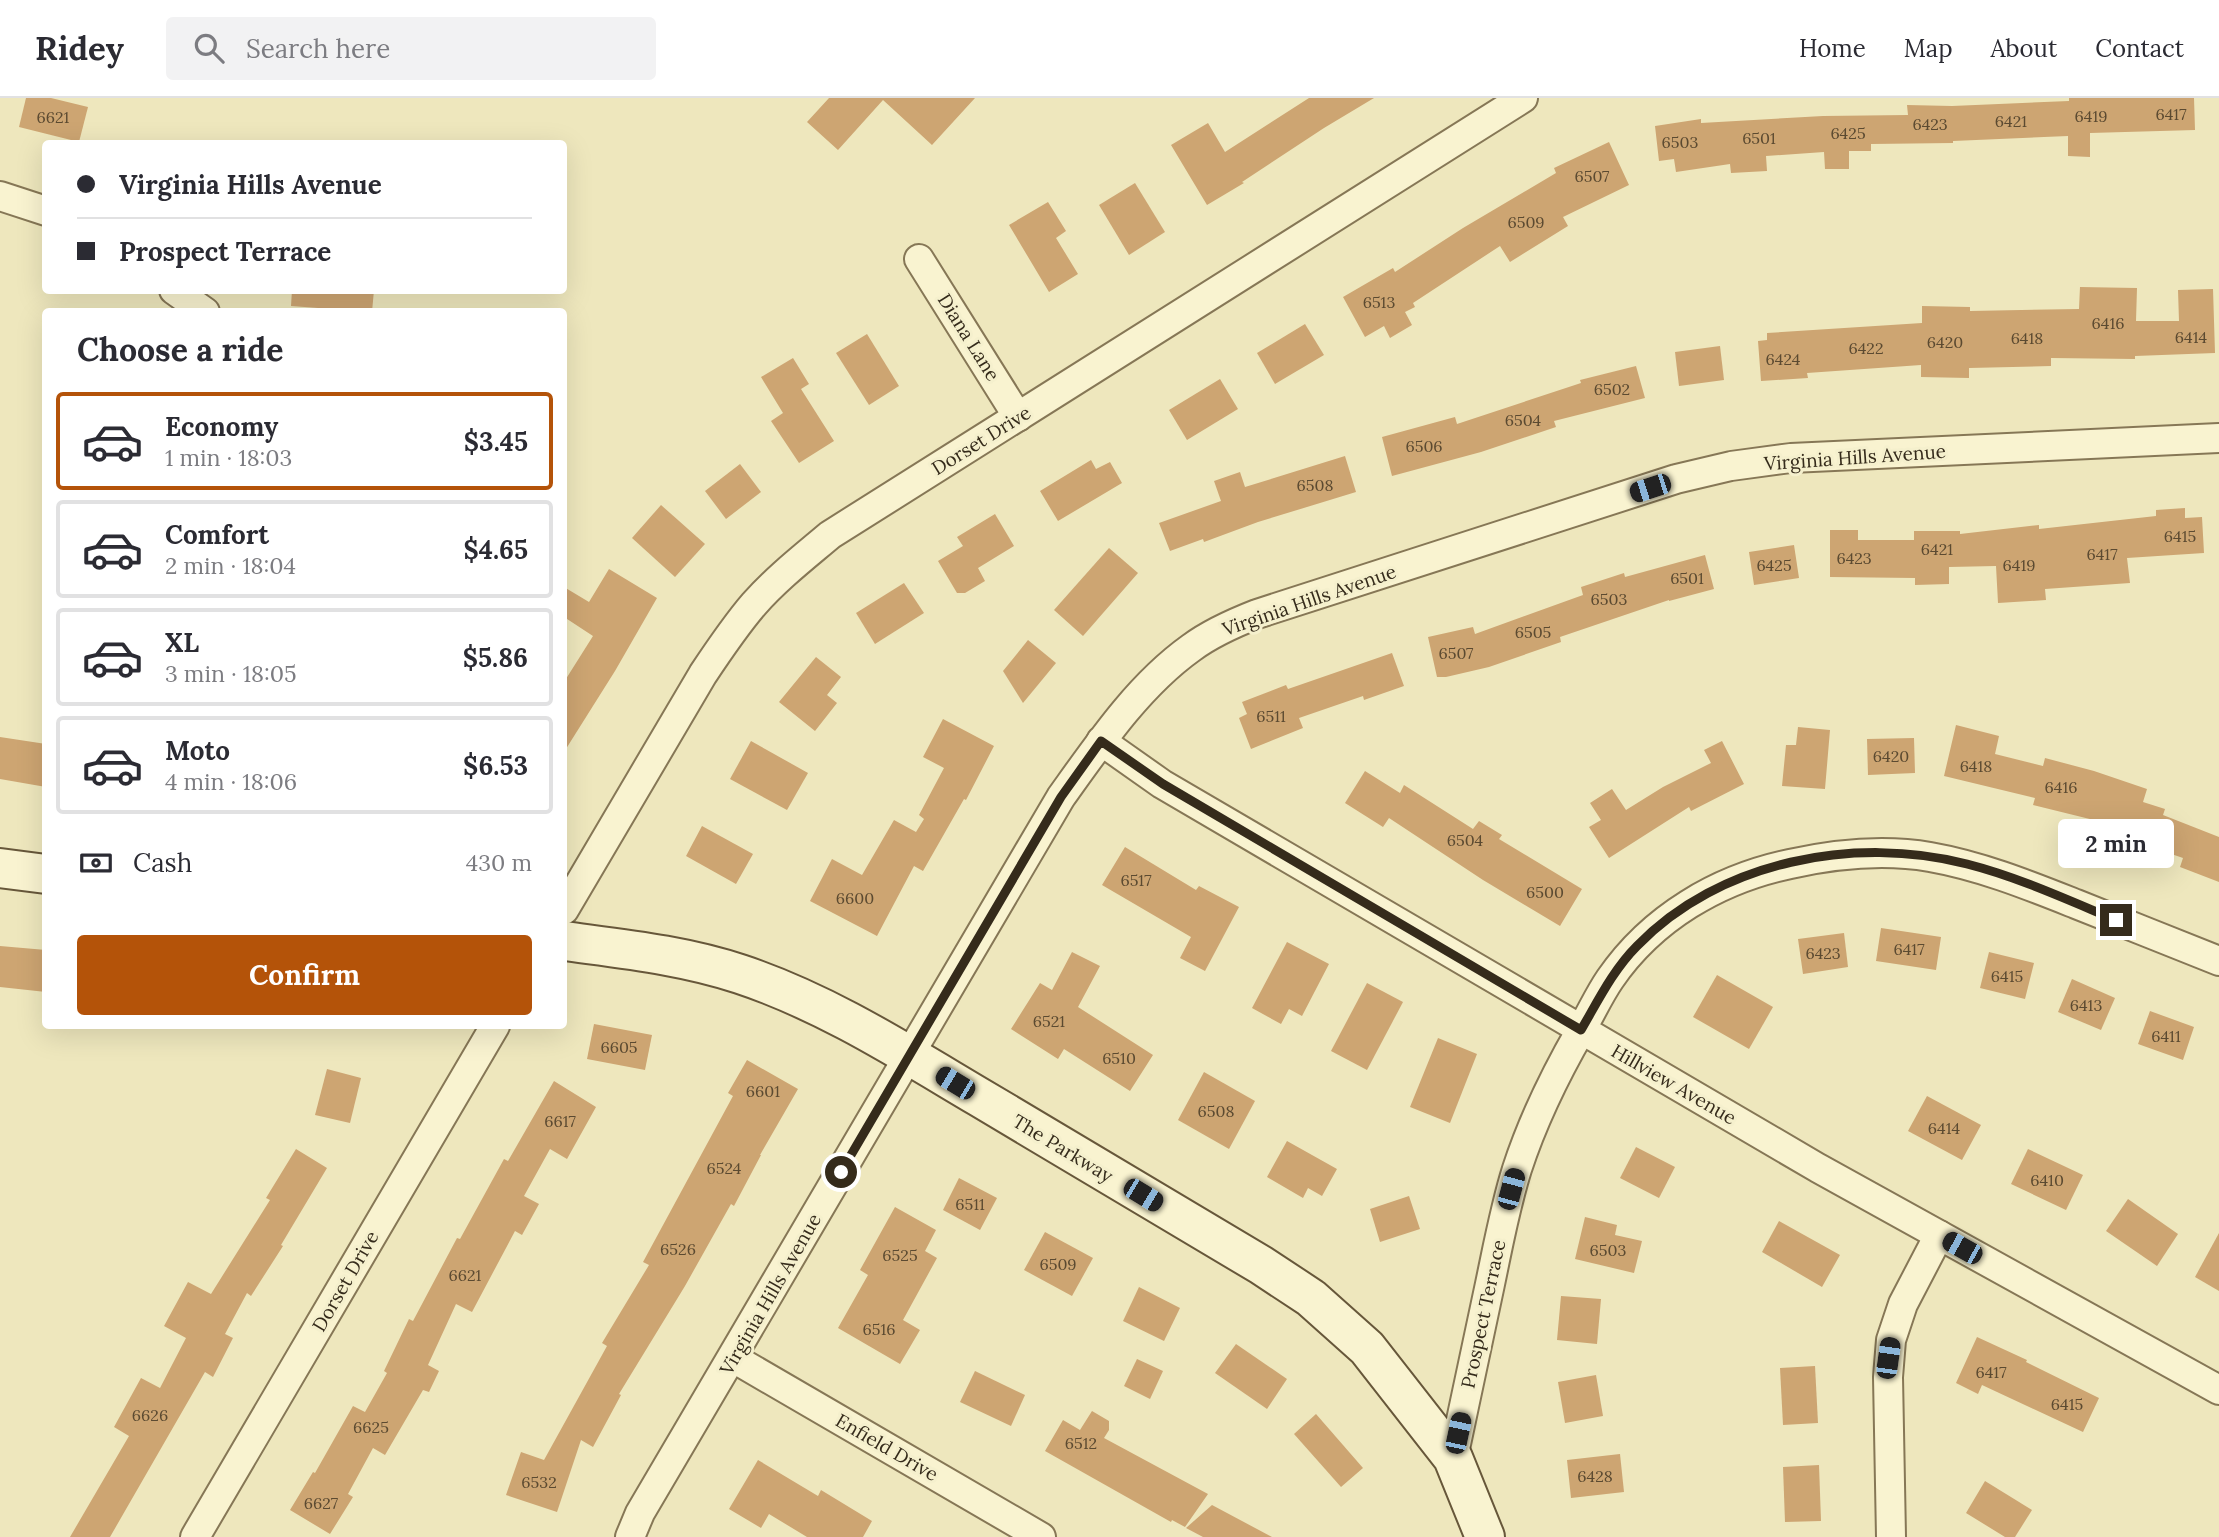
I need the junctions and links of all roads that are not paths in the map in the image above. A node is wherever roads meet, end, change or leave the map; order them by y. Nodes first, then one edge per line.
1 (1523, 98) edge
2 (0, 196) edge
3 (42, 210) edge
4 (919, 259) dead end
5 (180, 294) edge
6 (199, 308) edge
7 (1018, 416) junction
8 (2219, 438) edge
9 (1101, 741) junction
10 (0, 868) edge
11 (42, 873) edge
12 (567, 905) edge
13 (567, 941) edge
14 (2219, 961) edge
15 (493, 1029) edge
16 (1581, 1030) junction
17 (908, 1055) junction
18 (1939, 1235) junction
19 (733, 1358) junction
20 (2219, 1390) edge
21 (1453, 1458) junction
22 (195, 1537) edge
23 (630, 1537) edge
24 (1041, 1537) edge
25 (1485, 1537) edge
26 (1891, 1537) edge

1 - 7 street, Dorset Drive
2 - 3 street
4 - 7 street, Diana Lane
5 - 6 street
7 - 12 street, Dorset Drive
8 - 9 street, Virginia Hills Avenue
9 - 16 street, Hillview Avenue
9 - 17 street, Virginia Hills Avenue
10 - 11 street
13 - 17 street, The Parkway
14 - 16 street, Prospect Terrace
15 - 22 street, Dorset Drive
16 - 18 street, Hillview Avenue
16 - 21 street, Prospect Terrace
17 - 19 street, Virginia Hills Avenue
17 - 21 street, The Parkway
18 - 20 street, Hillview Avenue
18 - 26 street
19 - 23 street, Virginia Hills Avenue
19 - 24 street, Enfield Drive
21 - 25 street, The Parkway

